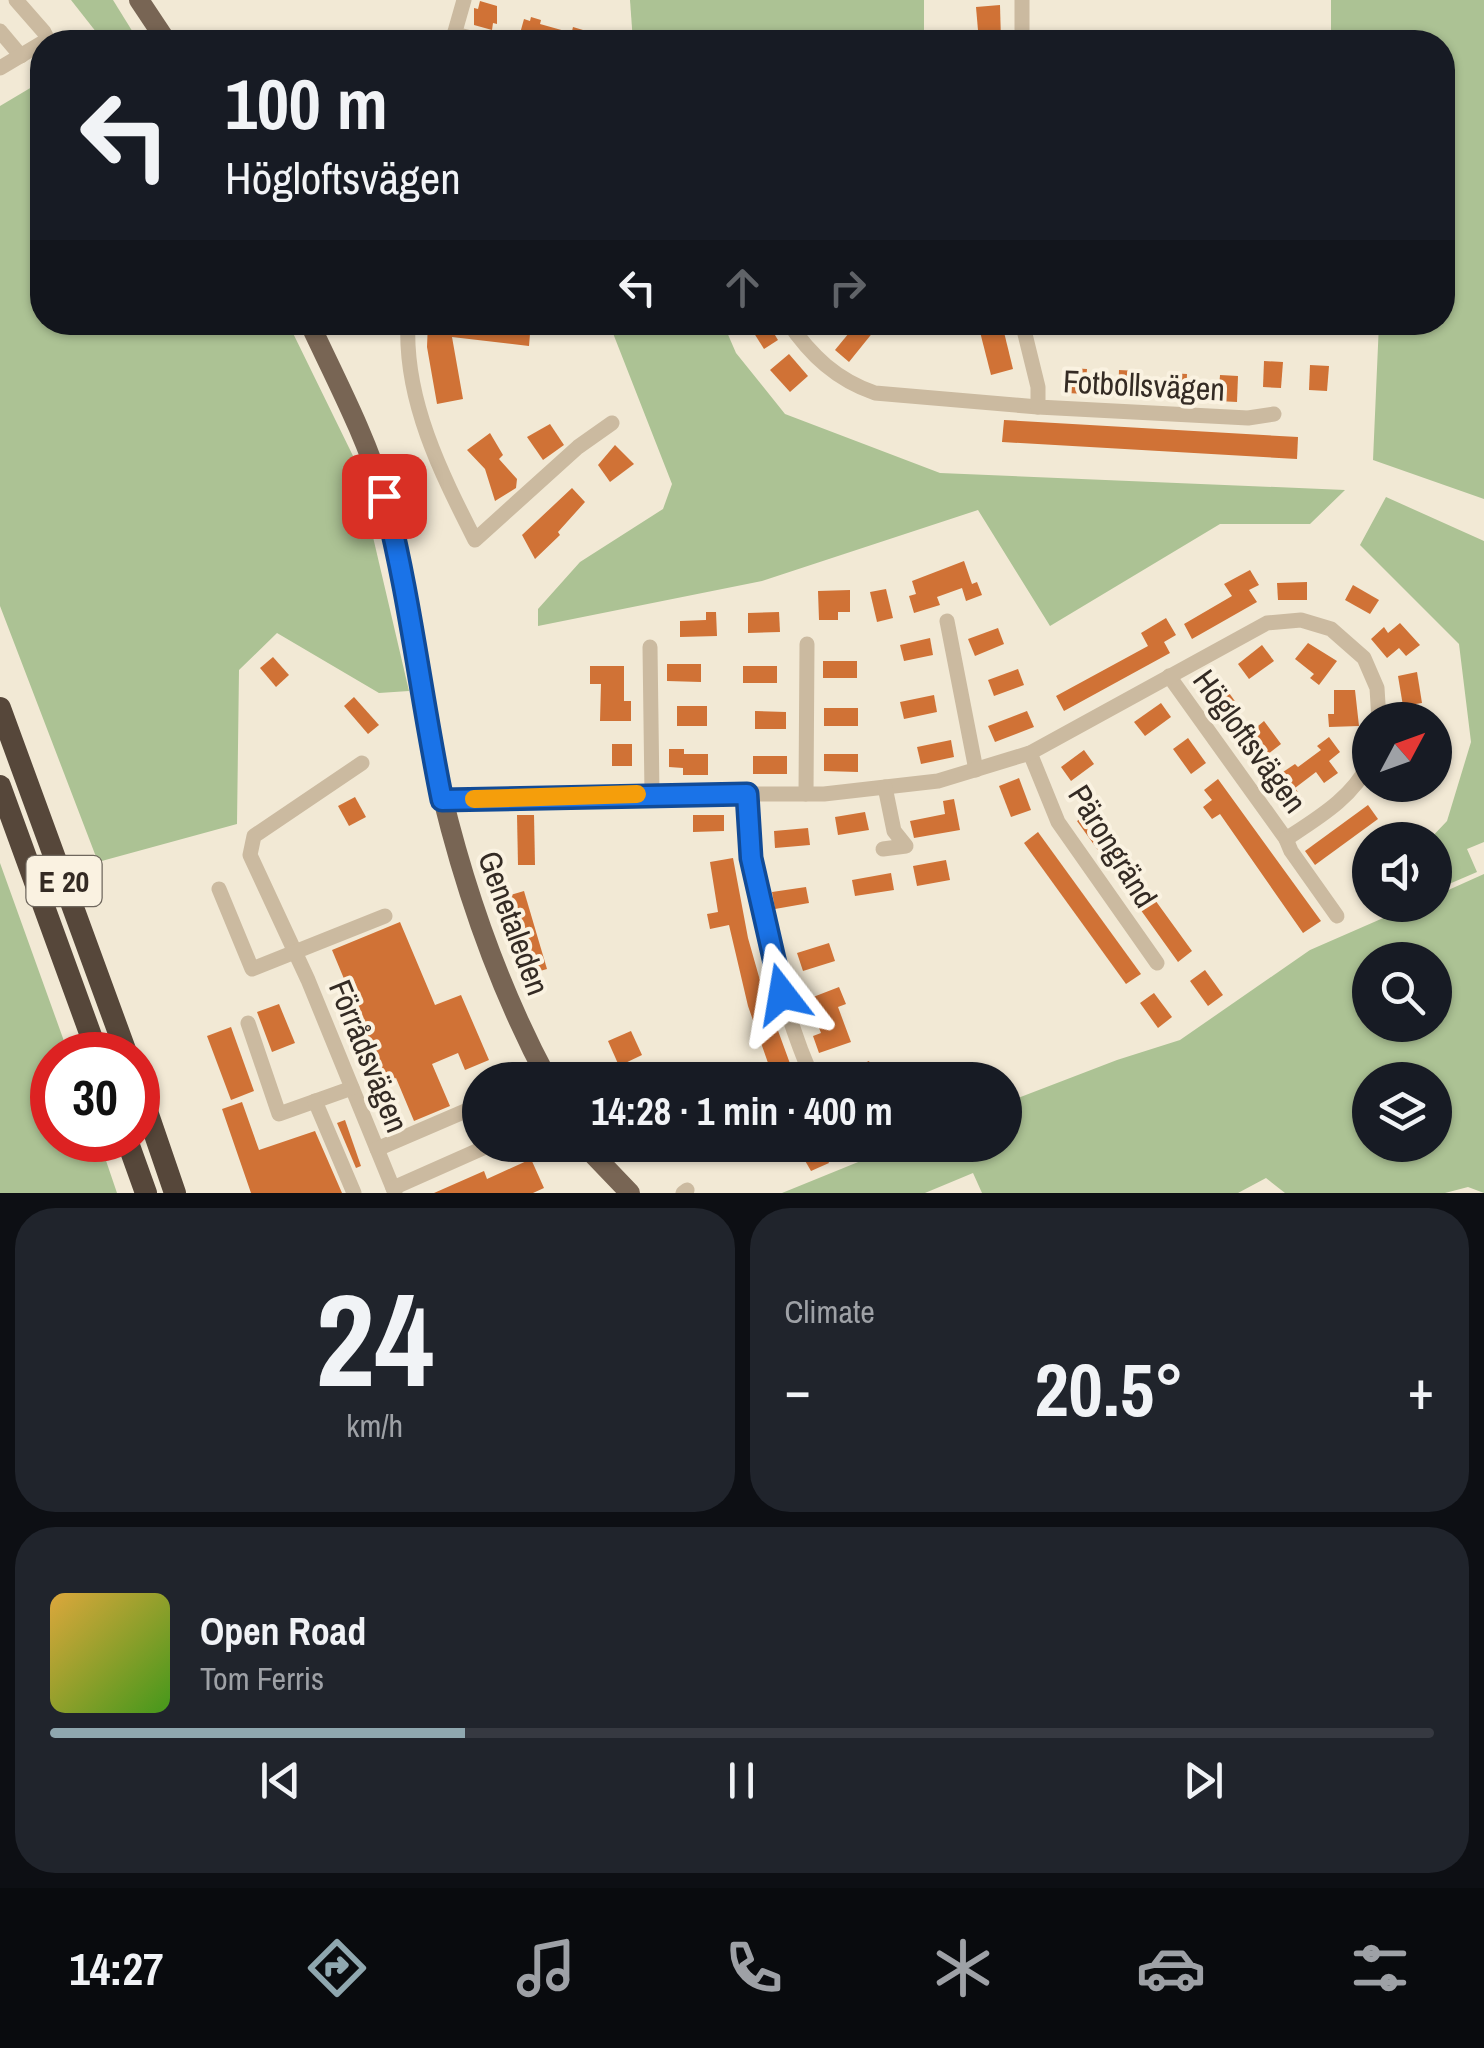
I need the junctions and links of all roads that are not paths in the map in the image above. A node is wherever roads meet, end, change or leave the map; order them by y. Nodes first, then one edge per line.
1 (16, 0) edge
2 (139, 0) edge
3 (464, 0) edge
4 (1022, 0) edge
5 (0, 30) edge
6 (42, 30) edge
7 (159, 30) edge
8 (455, 30) edge
9 (1022, 30) edge
10 (30, 51) edge
11 (22, 56) junction
12 (0, 68) edge
13 (315, 335) edge
14 (408, 335) edge
15 (797, 335) edge
16 (1025, 335) edge
17 (1038, 407) junction
18 (1274, 414) dead end
19 (612, 422) dead end
20 (948, 621) dead end
21 (806, 644) dead end
22 (650, 646) dead end
23 (1169, 676) junction
24 (1378, 702) edge
25 (0, 708) edge
26 (1030, 753) junction
27 (362, 763) dead end
28 (976, 770) junction
29 (0, 786) edge
30 (885, 787) junction
31 (1352, 787) edge
32 (652, 794) junction
33 (747, 794) junction
34 (806, 794) junction
35 (442, 800) junction
36 (1286, 839) junction
37 (882, 849) dead end
38 (219, 889) dead end
39 (384, 916) dead end
40 (1337, 916) dead end
41 (291, 947) junction
42 (1157, 963) dead end
43 (248, 1023) dead end
44 (90, 1032) edge
45 (119, 1032) edge
46 (540, 1062) edge
47 (807, 1062) edge
48 (352, 1088) junction
49 (315, 1101) junction
50 (462, 1113) edge
51 (160, 1149) edge
52 (377, 1150) junction
53 (462, 1158) edge
54 (135, 1162) edge
55 (594, 1162) edge
56 (601, 1162) edge
57 (394, 1190) edge
58 (146, 1193) edge
59 (175, 1193) edge
60 (354, 1193) edge
61 (610, 1193) edge
62 (630, 1193) edge

1 - 6 street
2 - 7 main road
3 - 8 street
4 - 9 street
5 - 11 street
10 - 11 street
11 - 12 street
13 - 35 main road, Genetaleden
14 - 19 street
15 - 17 street
16 - 17 street, Fotbollsvägen
17 - 18 street, Fotbollsvägen
20 - 28 street
21 - 34 street
22 - 32 street
23 - 24 street, Högloftsvägen
23 - 26 street, Högloftsvägen
23 - 36 street, Högloftsvägen
25 - 45 highway, E 20
26 - 28 street, Högloftsvägen
26 - 42 street, Pärongränd
27 - 41 street, Förrådsvägen
28 - 30 street, Högloftsvägen
29 - 44 highway, E 20
30 - 34 street, Högloftsvägen
30 - 37 street
31 - 36 street, Högloftsvägen
32 - 33 street, Högloftsvägen
32 - 35 street, Högloftsvägen
33 - 34 street, Högloftsvägen
33 - 47 street
35 - 46 main road, Genetaleden
36 - 40 street, Högloftsvägen
38 - 41 street
39 - 41 street
41 - 48 street, Förrådsvägen
43 - 49 street
48 - 49 street
48 - 52 street, Förrådsvägen
49 - 60 street
50 - 52 street
51 - 59 highway
52 - 57 street, Förrådsvägen
53 - 57 street
54 - 58 highway
55 - 61 main road
56 - 62 main road

